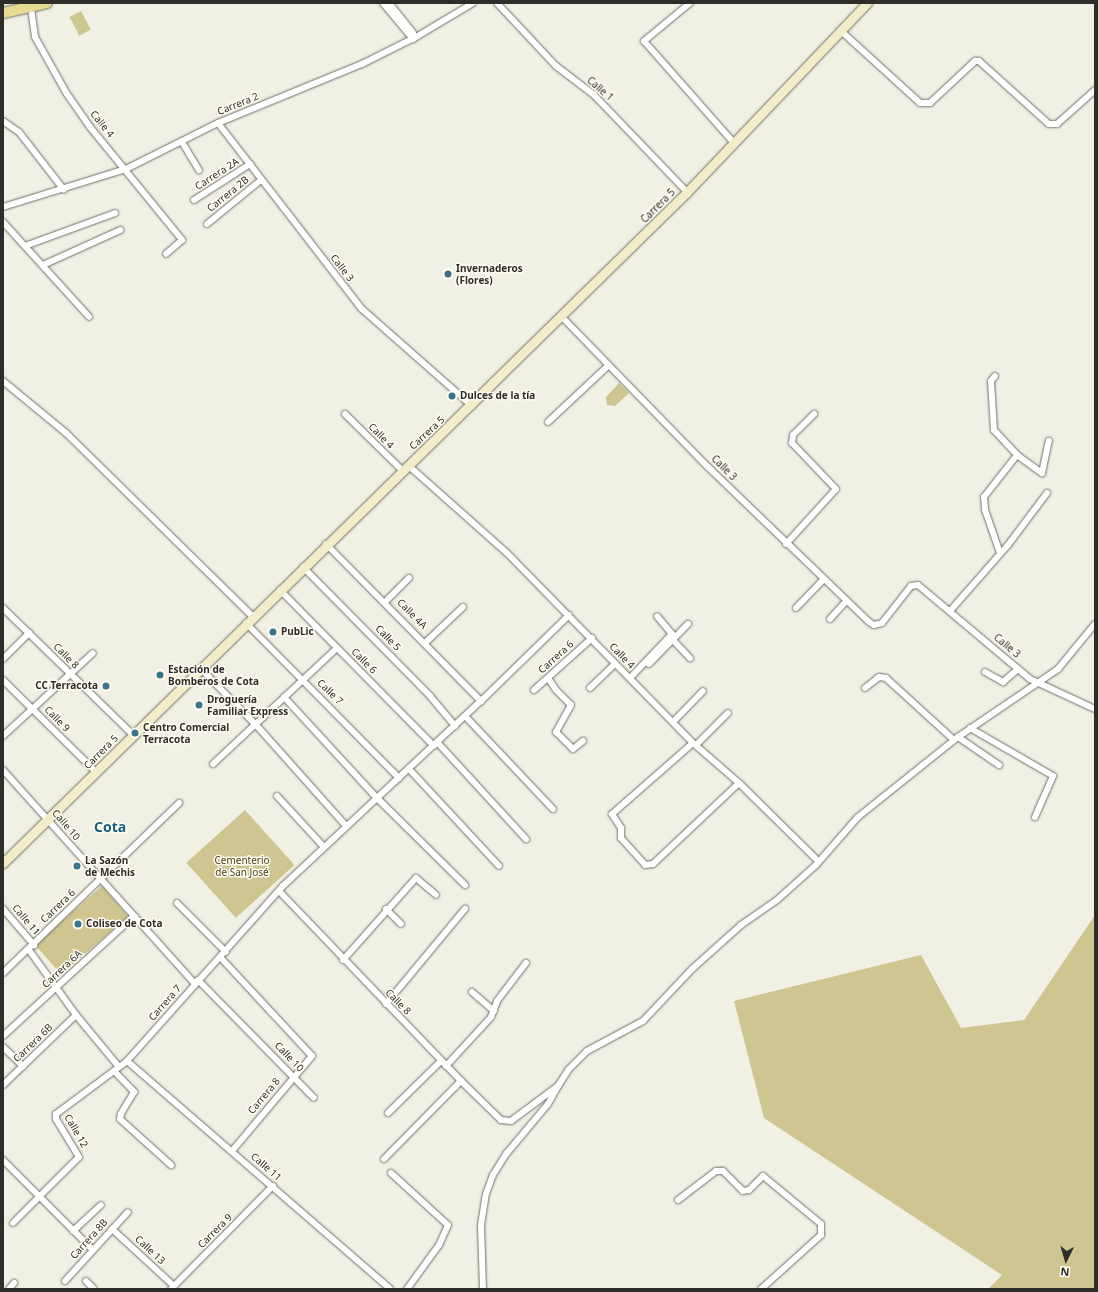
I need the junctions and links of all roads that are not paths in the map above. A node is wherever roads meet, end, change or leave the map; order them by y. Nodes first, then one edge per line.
1 (47, 3) edge
2 (383, 3) edge
3 (389, 3) edge
4 (473, 3) edge
5 (497, 3) edge
6 (690, 3) edge
7 (867, 3) edge
8 (870, 3) edge
9 (31, 8) junction
10 (860, 12) junction
11 (3, 13) edge
12 (841, 32) junction
13 (414, 38) junction
14 (1095, 90) edge
15 (3, 121) edge
16 (218, 123) junction
17 (182, 142) junction
18 (734, 143) junction
19 (250, 164) junction
20 (126, 169) junction
21 (199, 170) dead end
22 (261, 180) junction
23 (64, 190) junction
24 (687, 192) junction
25 (194, 200) dead end
26 (3, 206) edge
27 (115, 213) dead end
28 (3, 222) edge
29 (207, 224) dead end
30 (120, 230) dead end
31 (25, 246) junction
32 (166, 254) dead end
33 (43, 265) junction
34 (89, 317) dead end
35 (562, 317) junction
36 (609, 365) junction
37 (995, 376) dead end
38 (3, 381) edge
39 (472, 406) junction
40 (345, 414) dead end
41 (814, 414) dead end
42 (548, 422) dead end
43 (1049, 441) dead end
44 (1017, 454) junction
45 (406, 468) junction
46 (1047, 494) dead end
47 (326, 544) junction
48 (786, 544) junction
49 (1000, 553) junction
50 (303, 567) junction
51 (409, 578) dead end
52 (823, 580) junction
53 (280, 590) junction
54 (385, 602) junction
55 (846, 602) junction
56 (463, 607) dead end
57 (3, 608) edge
58 (796, 608) dead end
59 (950, 611) junction
60 (568, 615) junction
61 (657, 616) dead end
62 (830, 619) dead end
63 (249, 620) junction
64 (688, 624) dead end
65 (1095, 624) edge
66 (29, 633) junction
67 (592, 638) junction
68 (673, 640) junction
69 (426, 642) junction
70 (337, 648) junction
71 (93, 653) dead end
72 (690, 658) dead end
73 (3, 659) edge
74 (615, 664) junction
75 (1018, 669) junction
76 (984, 672) dead end
77 (206, 674) dead end
78 (71, 675) junction
79 (548, 678) junction
80 (631, 679) junction
81 (3, 680) edge
82 (303, 680) junction
83 (1037, 682) junction
84 (590, 688) dead end
85 (865, 688) dead end
86 (534, 690) dead end
87 (703, 692) dead end
88 (284, 697) junction
89 (481, 701) junction
90 (1095, 709) edge
91 (34, 710) junction
92 (728, 713) dead end
93 (466, 716) junction
94 (673, 722) junction
95 (257, 726) junction
96 (455, 726) junction
97 (970, 728) junction
98 (133, 735) junction
99 (3, 736) edge
100 (956, 739) junction
101 (584, 741) dead end
102 (435, 744) junction
103 (695, 744) junction
104 (213, 764) dead end
105 (999, 765) dead end
106 (409, 769) junction
107 (3, 770) edge
108 (96, 772) junction
109 (399, 778) junction
110 (739, 783) junction
111 (277, 796) dead end
112 (377, 798) junction
113 (179, 803) dead end
114 (553, 809) dead end
115 (1035, 817) dead end
116 (48, 820) junction
117 (346, 826) junction
118 (526, 839) dead end
119 (324, 847) junction
120 (819, 862) junction
121 (3, 863) edge
122 (499, 866) dead end
123 (101, 880) junction
124 (465, 885) dead end
125 (279, 891) junction
126 (436, 895) dead end
127 (177, 903) dead end
128 (3, 909) edge
129 (386, 909) junction
130 (465, 909) dead end
131 (134, 916) junction
132 (401, 924) dead end
133 (34, 945) junction
134 (29, 950) junction
135 (226, 952) junction
136 (220, 957) junction
137 (343, 960) junction
138 (526, 962) dead end
139 (3, 973) edge
140 (196, 982) junction
141 (57, 989) junction
142 (472, 992) dead end
143 (386, 1004) junction
144 (494, 1011) junction
145 (76, 1016) junction
146 (3, 1036) edge
147 (3, 1047) edge
148 (127, 1061) junction
149 (441, 1061) junction
150 (23, 1066) junction
151 (446, 1066) junction
152 (117, 1069) junction
153 (294, 1076) junction
154 (461, 1081) junction
155 (3, 1086) edge
156 (558, 1086) junction
157 (314, 1098) dead end
158 (388, 1113) dead end
159 (55, 1116) joint
160 (232, 1150) junction
161 (384, 1159) dead end
162 (3, 1160) edge
163 (171, 1165) dead end
164 (391, 1173) dead end
165 (273, 1186) junction
166 (39, 1197) junction
167 (678, 1200) dead end
168 (101, 1205) dead end
169 (128, 1212) dead end
170 (12, 1223) dead end
171 (112, 1229) junction
172 (74, 1231) junction
173 (92, 1249) junction
174 (65, 1281) dead end
175 (86, 1281) dead end
176 (14, 1283) dead end
177 (173, 1287) edge
178 (9, 1289) edge
179 (94, 1289) edge
180 (390, 1289) edge
181 (407, 1289) edge
182 (483, 1289) edge
183 (761, 1289) edge

1 - 9 main road
2 - 13 street
3 - 13 street
4 - 13 street, Carrera 2
5 - 24 street, Calle 1
6 - 18 street
7 - 10 main road, Carrera 5
8 - 10 main road, Carrera 5
9 - 11 main road
9 - 20 street, Calle 4
10 - 12 main road, Carrera 5
12 - 14 street
12 - 18 main road, Carrera 5
13 - 16 street, Carrera 2
15 - 23 street
16 - 17 street, Carrera 2
16 - 19 street, Calle 3
17 - 20 street, Carrera 2
17 - 21 street
18 - 24 main road, Carrera 5
19 - 22 street, Calle 3
19 - 25 street, Carrera 2A
20 - 23 street, Carrera 2
20 - 32 street, Calle 4
22 - 29 street, Carrera 2B
22 - 39 street, Calle 3
23 - 26 street, Carrera 2
24 - 35 main road, Carrera 5
27 - 31 street
28 - 31 street
30 - 33 street
31 - 33 street
33 - 34 street
35 - 36 street, Calle 3
35 - 39 main road, Carrera 5
36 - 42 street
36 - 48 street, Calle 3
37 - 44 street
38 - 63 street, Calle 7
39 - 45 main road, Carrera 5
40 - 45 street, Calle 4
41 - 48 street
43 - 44 street
44 - 49 street
45 - 47 main road, Carrera 5
45 - 60 street, Calle 4
46 - 49 street
47 - 50 main road, Carrera 5
47 - 54 street, Calle 4A
48 - 52 street, Calle 3
49 - 59 street
50 - 53 main road, Carrera 5
50 - 96 street, Calle 5
51 - 54 street
52 - 55 street, Calle 3
52 - 58 street
53 - 63 main road, Carrera 5
53 - 70 street, Calle 6
54 - 69 street, Calle 4A
55 - 59 street, Calle 3
55 - 62 street
56 - 69 street
57 - 66 street, Calle 8
59 - 75 street, Calle 3
60 - 67 street, Calle 4
60 - 89 street, Carrera 7
61 - 80 street
63 - 82 street, Calle 7
63 - 98 main road, Carrera 5
64 - 68 street
65 - 83 street
66 - 73 street
66 - 78 street, Calle 8
67 - 74 street, Calle 4
67 - 79 street, Carrera 6
68 - 72 street
68 - 80 street
69 - 89 street, Calle 4A
70 - 82 street
70 - 102 street, Calle 6
71 - 78 street
74 - 80 street, Calle 4
74 - 84 street
75 - 76 street
75 - 83 street, Calle 3
77 - 95 street
78 - 91 street
78 - 98 street, Calle 8
79 - 86 street, Carrera 6
79 - 101 street
80 - 94 street, Calle 4
81 - 91 street, Calle 9
82 - 88 street
82 - 109 street, Calle 7
83 - 90 street, Calle 3
83 - 97 street
85 - 100 street
87 - 94 street
88 - 95 street
88 - 112 street
89 - 93 street, Carrera 7
91 - 99 street
91 - 108 street, Calle 9
92 - 103 street
93 - 96 street, Carrera 7
93 - 114 street
94 - 103 street, Calle 4
95 - 104 street
95 - 117 street
96 - 102 street, Carrera 7
97 - 100 street
97 - 115 street
98 - 108 main road, Carrera 5
100 - 105 street
100 - 120 street
102 - 106 street, Carrera 7
102 - 118 street, Calle 6
103 - 110 street, Calle 4
103 - 110 street
106 - 109 street, Carrera 7
106 - 122 street
107 - 116 street, Calle 10
108 - 116 main road, Carrera 5
109 - 112 street, Carrera 7
110 - 120 street, Calle 4
111 - 119 street
112 - 117 street, Carrera 7
112 - 124 street
113 - 123 street, Carrera 6
116 - 121 main road, Carrera 5
116 - 123 street, Calle 10
117 - 119 street, Carrera 7
119 - 125 street, Carrera 7
120 - 156 street
123 - 131 street, Calle 10
123 - 133 street, Carrera 6
125 - 135 street, Carrera 7
125 - 137 street, Calle 8
126 - 129 street
127 - 135 street
128 - 133 street, Calle 11
129 - 132 street
129 - 137 street
130 - 143 street
131 - 140 street, Calle 10
131 - 141 street, Carrera 6A
133 - 134 street, Carrera 6
134 - 139 street, Carrera 6
134 - 141 street, Calle 11
135 - 136 street, Carrera 7
136 - 140 street, Carrera 7
136 - 153 street, Carrera 8
137 - 143 street, Calle 8
138 - 144 street
140 - 148 street, Carrera 7
140 - 153 street, Calle 10
141 - 145 street, Calle 11
141 - 146 street, Carrera 6A
142 - 144 street
143 - 149 street, Calle 8
144 - 151 street
145 - 150 street, Carrera 6B
145 - 152 street, Calle 11
147 - 150 street
148 - 152 street, Carrera 7
148 - 160 street, Calle 11
149 - 151 street, Calle 8
149 - 158 street
150 - 155 street, Carrera 6B
151 - 154 street, Calle 8
152 - 159 street, Carrera 7
152 - 163 street, Calle 11
153 - 157 street, Calle 10
153 - 160 street, Carrera 8
154 - 156 street, Calle 8
154 - 161 street
156 - 182 street
159 - 166 street, Calle 12
160 - 165 street, Calle 11
162 - 166 street
164 - 181 street
165 - 177 street, Carrera 9
165 - 180 street, Calle 11
166 - 170 street
166 - 172 street
167 - 183 street
168 - 172 street
169 - 171 street, Carrera 8B
171 - 173 street, Carrera 8B
171 - 177 street, Calle 13
172 - 173 street
173 - 174 street, Carrera 8B
175 - 179 street
176 - 178 street

